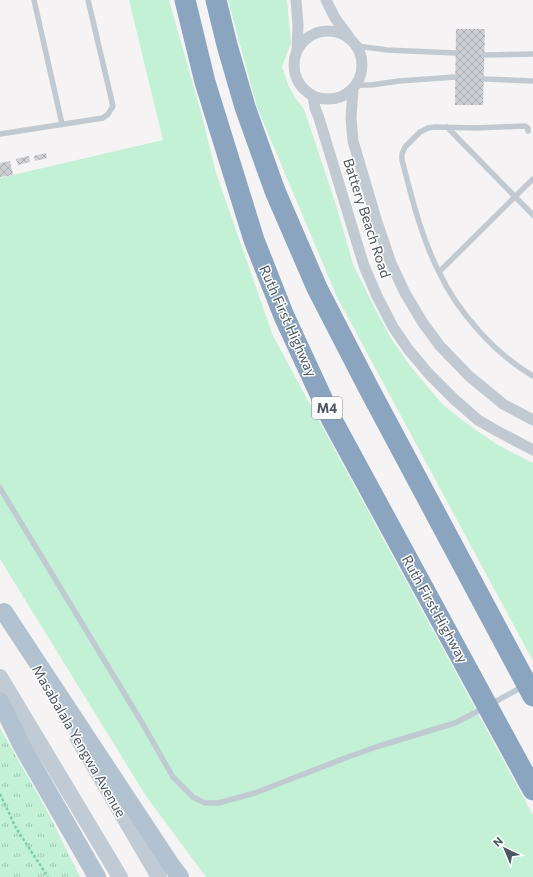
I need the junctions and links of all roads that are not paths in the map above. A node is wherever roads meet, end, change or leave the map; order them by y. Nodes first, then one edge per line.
1 (34, 0) edge
2 (88, 0) edge
3 (185, 0) edge
4 (216, 0) edge
5 (296, 0) edge
6 (326, 0) edge
7 (354, 43) junction
8 (297, 51) junction
9 (456, 53) dead end
10 (533, 54) edge
11 (484, 55) dead end
12 (455, 77) dead end
13 (484, 79) dead end
14 (533, 81) edge
15 (355, 87) junction
16 (313, 96) junction
17 (62, 124) junction
18 (447, 127) junction
19 (528, 131) dead end
20 (0, 134) edge
21 (533, 180) edge
22 (515, 197) junction
23 (533, 215) edge
24 (439, 272) junction
25 (533, 376) edge
26 (533, 420) edge
27 (533, 450) edge
28 (0, 488) edge
29 (2, 608) edge
30 (0, 677) edge
31 (533, 682) edge
32 (533, 696) edge
33 (0, 701) edge
34 (533, 790) edge
35 (97, 877) edge
36 (120, 877) edge
37 (159, 877) edge
38 (180, 877) edge

1 - 17 lane
2 - 17 lane
3 - 34 highway, Ruth First Highway / M4
4 - 32 highway
5 - 8 street
6 - 7 street
7 - 8 street
7 - 9 lane
7 - 15 street
8 - 16 street
10 - 11 lane
12 - 15 lane
13 - 14 lane
15 - 16 street
15 - 26 street, Battery Beach Road
16 - 27 street, Battery Beach Road
17 - 20 lane
18 - 19 lane
18 - 22 lane
18 - 24 lane
21 - 22 lane
22 - 23 lane
22 - 24 lane
24 - 25 lane
28 - 31 lane
29 - 37 main road, Masabalala Yengwa Avenue
29 - 38 main road
30 - 36 main road
33 - 35 main road

